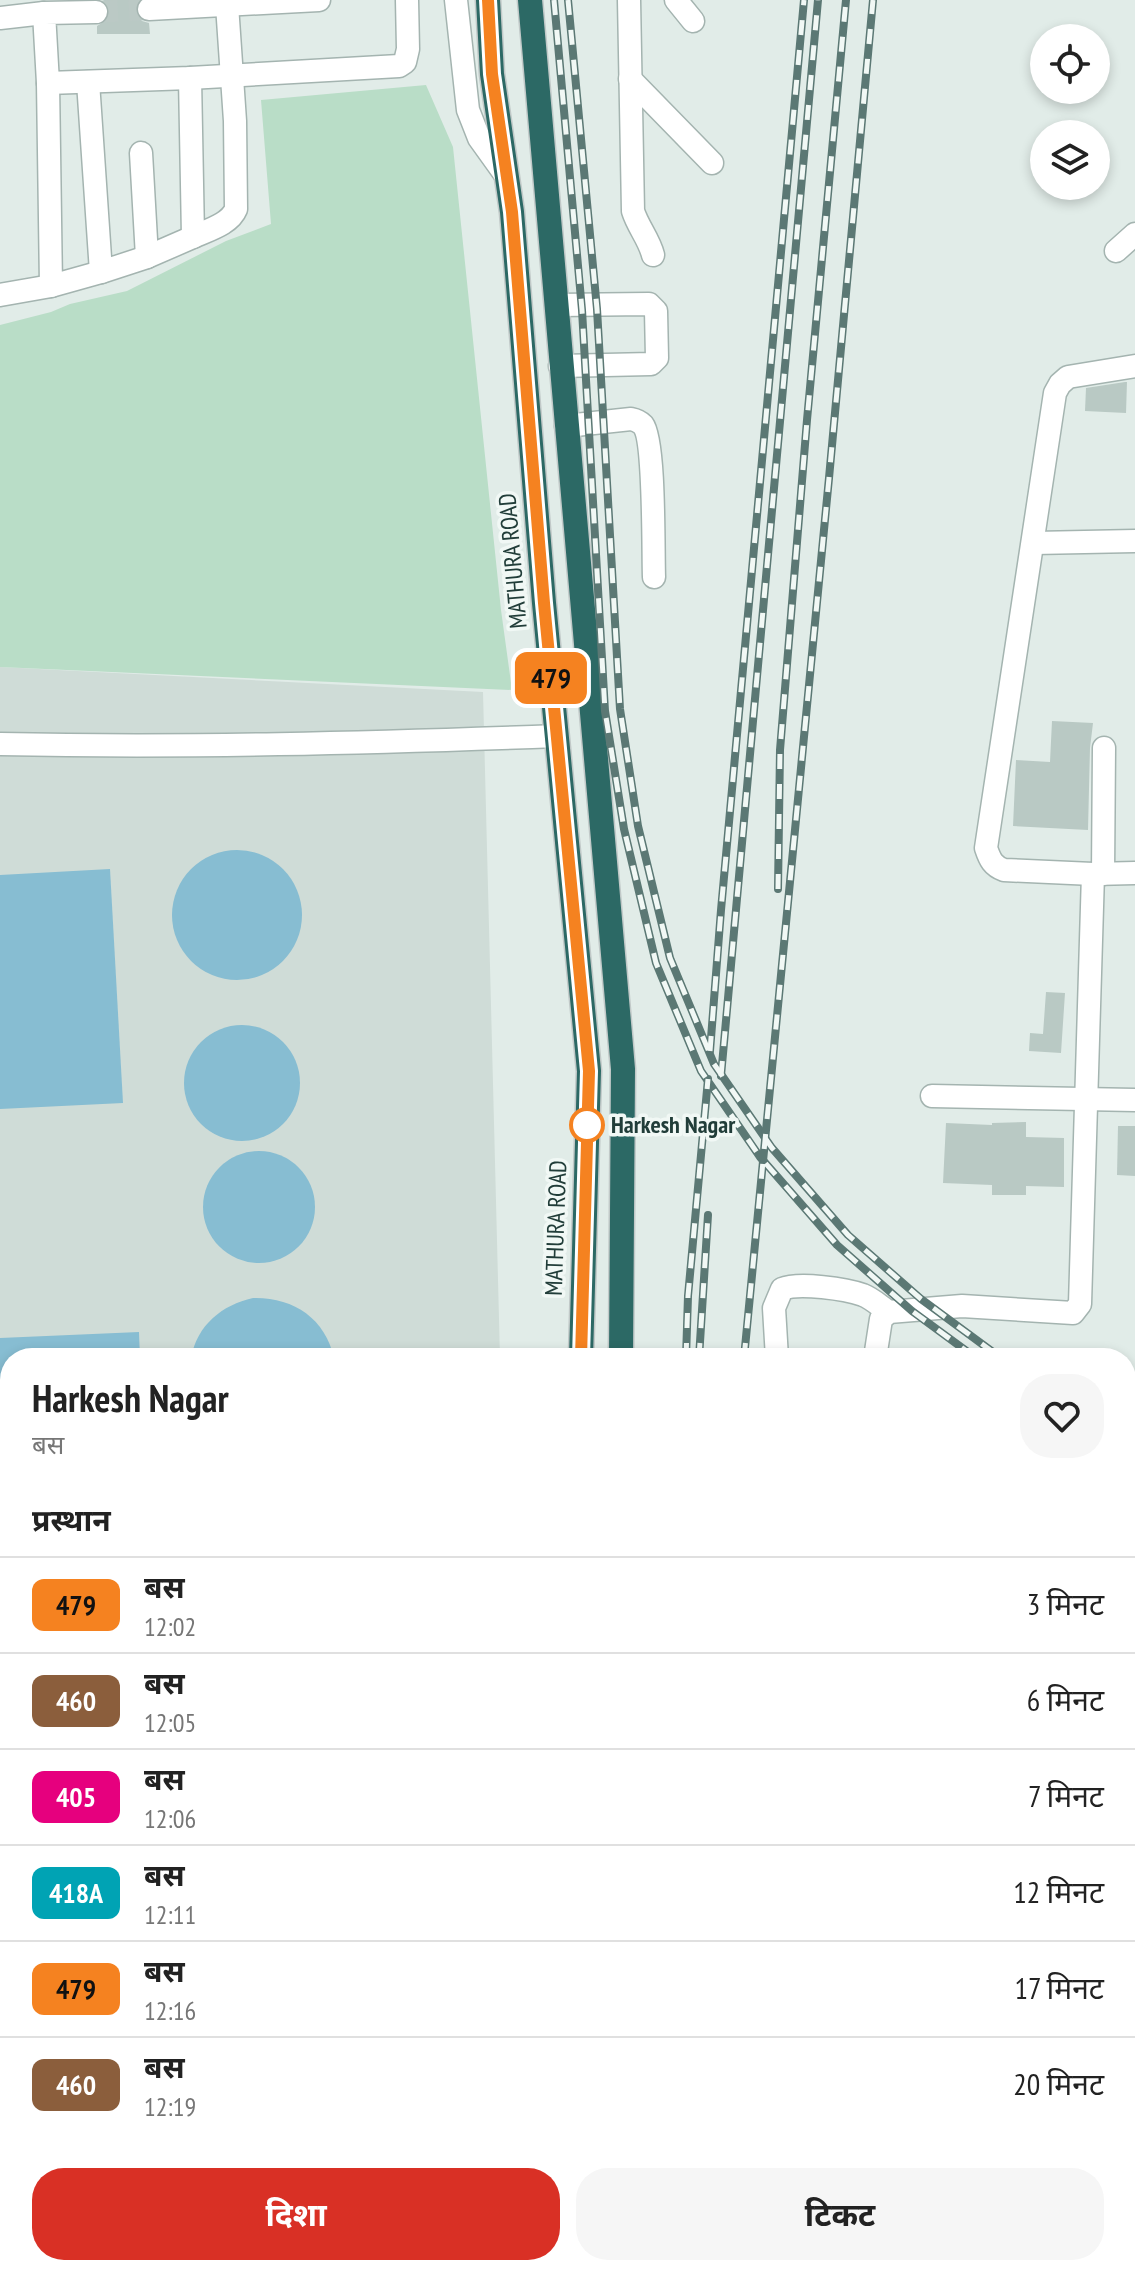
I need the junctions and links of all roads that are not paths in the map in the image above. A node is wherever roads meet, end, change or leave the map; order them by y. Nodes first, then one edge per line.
1 (305, 0) edge
2 (407, 0) edge
3 (456, 0) edge
4 (488, 0) edge
5 (530, 0) edge
6 (629, 0) edge
7 (676, 0) edge
8 (227, 5) junction
9 (149, 9) tunnel mouth
10 (96, 12) tunnel mouth
11 (44, 13) junction
12 (0, 18) edge
13 (693, 21) dead end
14 (233, 75) junction
15 (190, 78) junction
16 (630, 79) junction
17 (88, 82) junction
18 (48, 83) junction
19 (141, 153) dead end
20 (712, 163) dead end
21 (507, 177) junction
22 (1135, 234) edge
23 (193, 237) junction
24 (1116, 251) dead end
25 (653, 255) dead end
26 (147, 257) junction
27 (101, 272) junction
28 (51, 286) junction
29 (0, 295) edge
30 (557, 305) junction
31 (560, 366) junction
32 (1135, 366) edge
33 (566, 426) junction
34 (1135, 541) edge
35 (1034, 543) junction
36 (654, 577) dead end
37 (557, 736) junction
38 (0, 744) edge
39 (1104, 748) dead end
40 (1135, 873) edge
41 (1098, 874) junction
42 (932, 1096) dead end
43 (1086, 1100) junction
44 (1135, 1100) edge
45 (889, 1312) junction
46 (581, 1348) edge
47 (621, 1348) edge
48 (776, 1348) edge
49 (877, 1348) edge

1 - 8 street
2 - 14 street
3 - 21 street
4 - 21 highway, MATHURA ROAD
5 - 30 highway
6 - 16 street
7 - 13 street
8 - 9 street
8 - 14 street
10 - 11 street
11 - 12 street
11 - 18 street
14 - 15 street
14 - 23 street
15 - 17 street
15 - 23 street
16 - 20 street
16 - 25 street
17 - 18 street
17 - 27 street
18 - 28 street
19 - 26 street
21 - 37 highway, MATHURA ROAD
22 - 24 street
23 - 26 street
26 - 27 street
27 - 28 street
28 - 29 street
30 - 31 highway
30 - 31 street
31 - 33 highway
32 - 35 street
33 - 36 street
33 - 47 highway
34 - 35 street
35 - 41 street
37 - 38 street
37 - 46 highway, MATHURA ROAD
39 - 41 street
40 - 41 street
41 - 43 street
42 - 43 street
43 - 44 street
43 - 45 street
45 - 48 street
45 - 49 street

